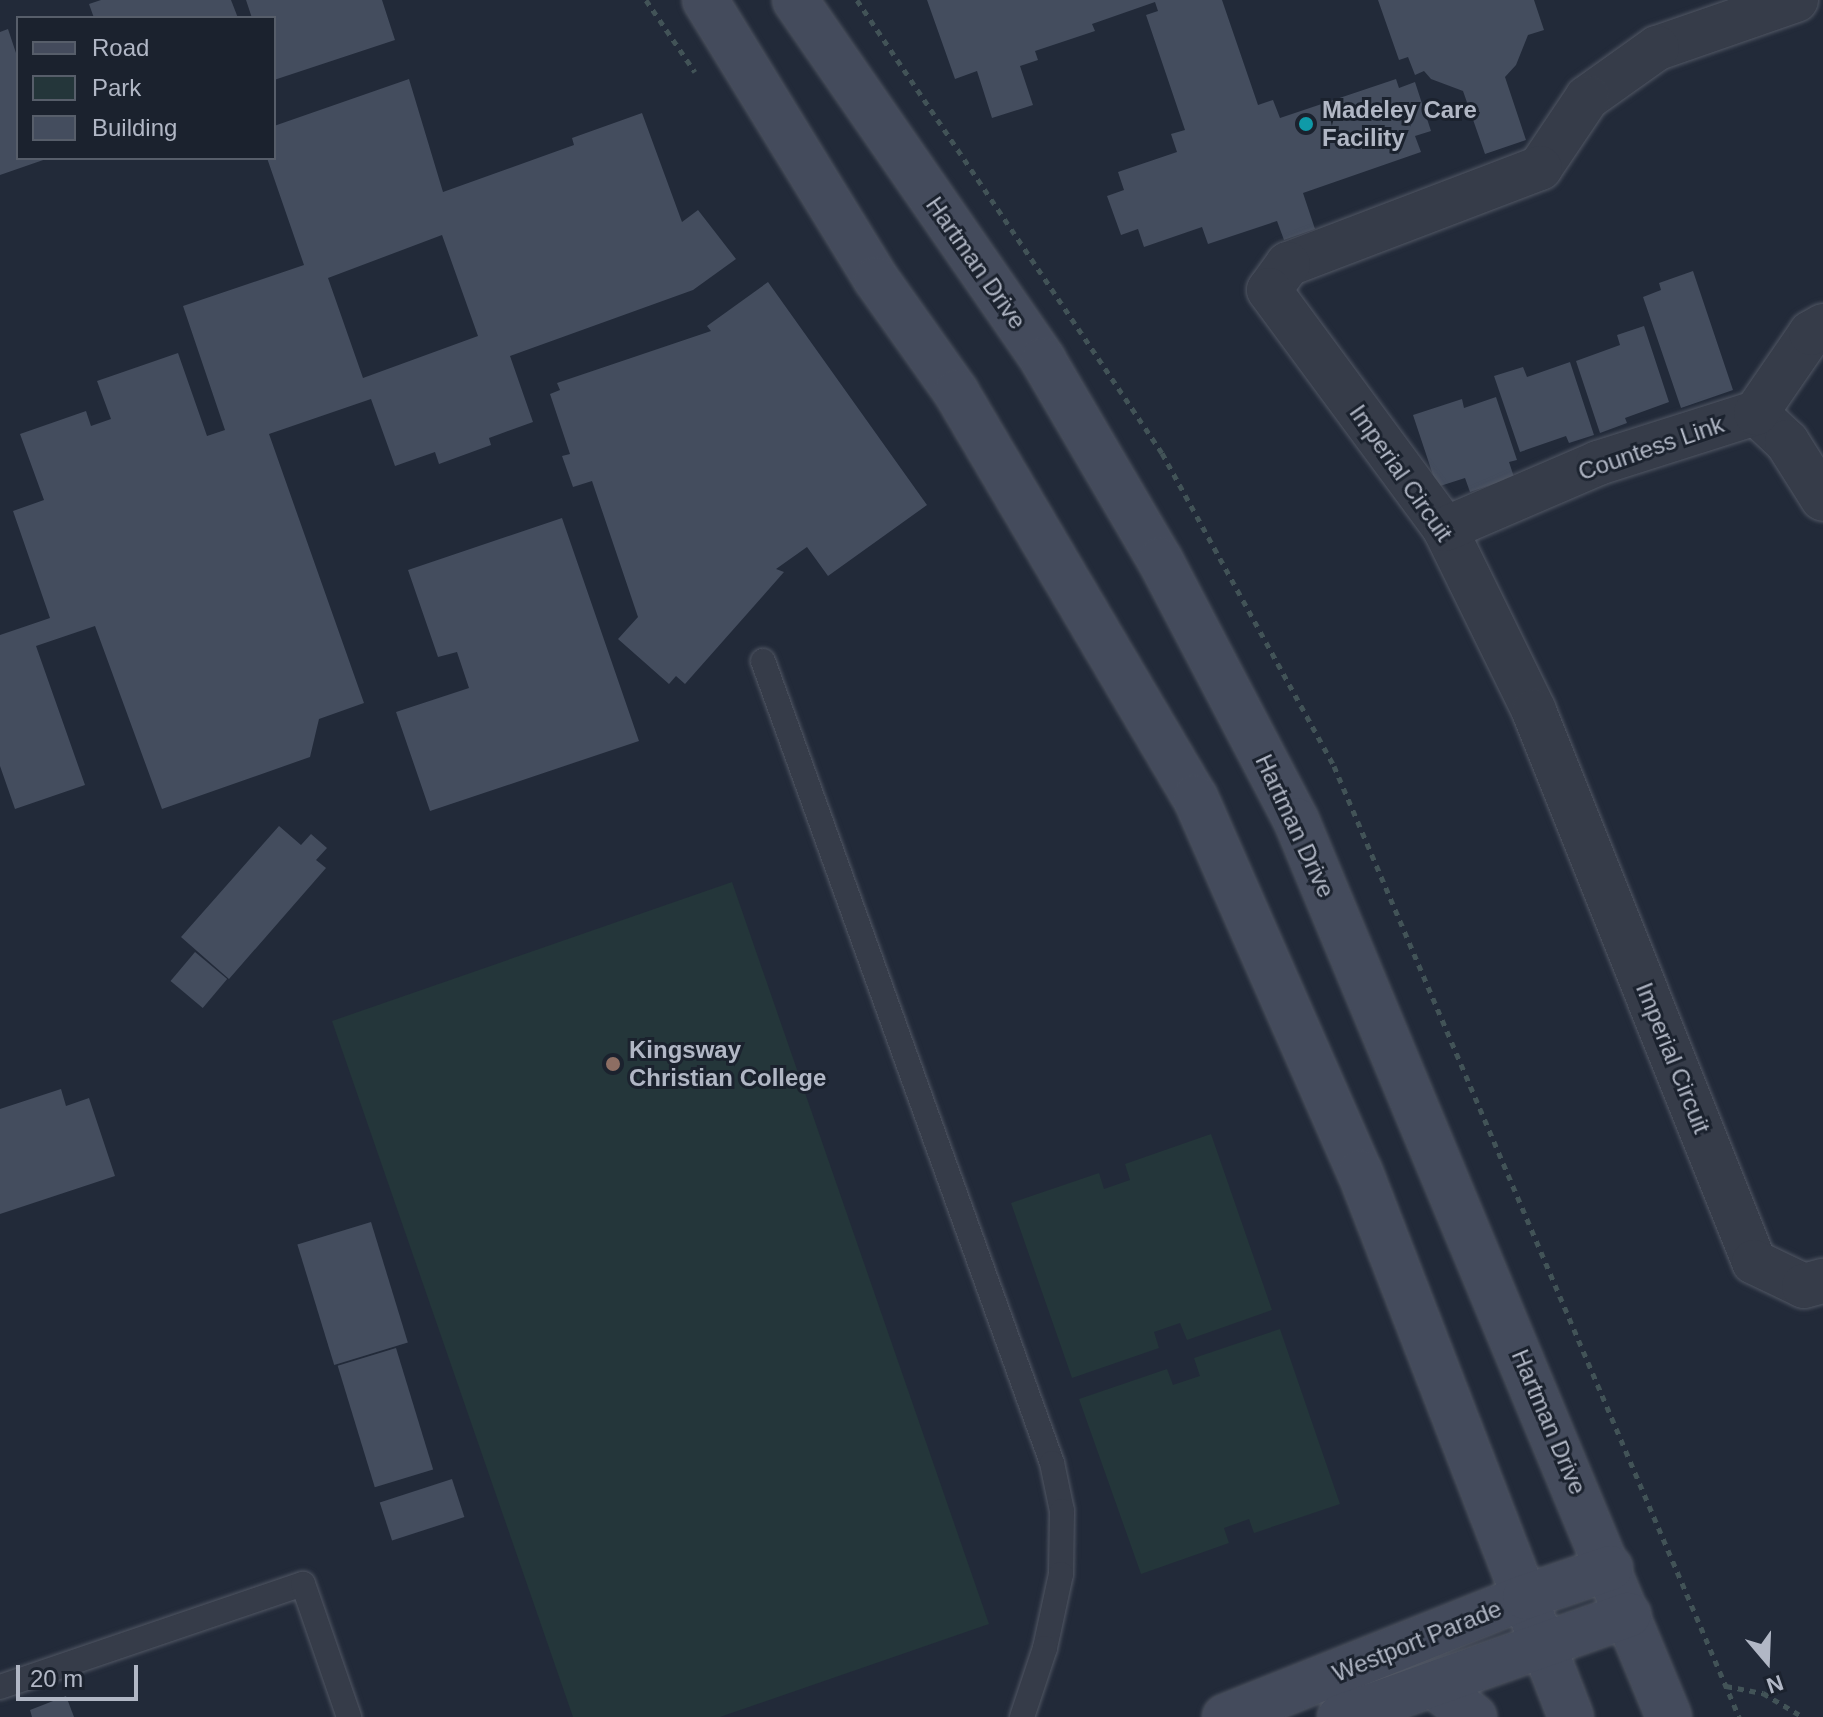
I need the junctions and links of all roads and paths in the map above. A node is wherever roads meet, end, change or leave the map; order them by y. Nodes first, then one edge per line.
1 (646, 0) edge
2 (705, 0) edge
3 (795, 0) edge
4 (1796, 0) edge
5 (697, 74) dead end
6 (1823, 326) edge
7 (1756, 413) junction
8 (1823, 499) edge
9 (1445, 529) junction
10 (763, 661) dead end
11 (1823, 1281) edge
12 (1610, 1568) junction
13 (1525, 1597) junction
14 (1628, 1615) junction
15 (1544, 1646) junction
16 (1433, 1685) junction
17 (1726, 1686) dead end
18 (0, 1687) edge
19 (349, 1717) edge
20 (1022, 1717) edge
21 (1225, 1717) edge
22 (1340, 1717) edge
23 (1474, 1717) edge
24 (1571, 1717) edge
25 (1669, 1717) edge
26 (1803, 1717) edge

1 - 5 path
2 - 13 main road
3 - 12 main road, Hartman Drive
4 - 9 street, Imperial Circuit
6 - 7 street, Countess Link
7 - 8 street
7 - 9 street, Countess Link
9 - 11 street, Imperial Circuit
10 - 20 lane
12 - 13 main road, Westport Parade
12 - 14 main road, Hartman Drive
13 - 15 main road
13 - 21 main road, Westport Parade
14 - 15 main road, Westport Parade
14 - 25 main road, Hartman Drive
15 - 16 main road, Westport Parade
15 - 24 main road
16 - 22 main road, Westport Parade
16 - 23 main road
17 - 26 path
18 - 19 lane

